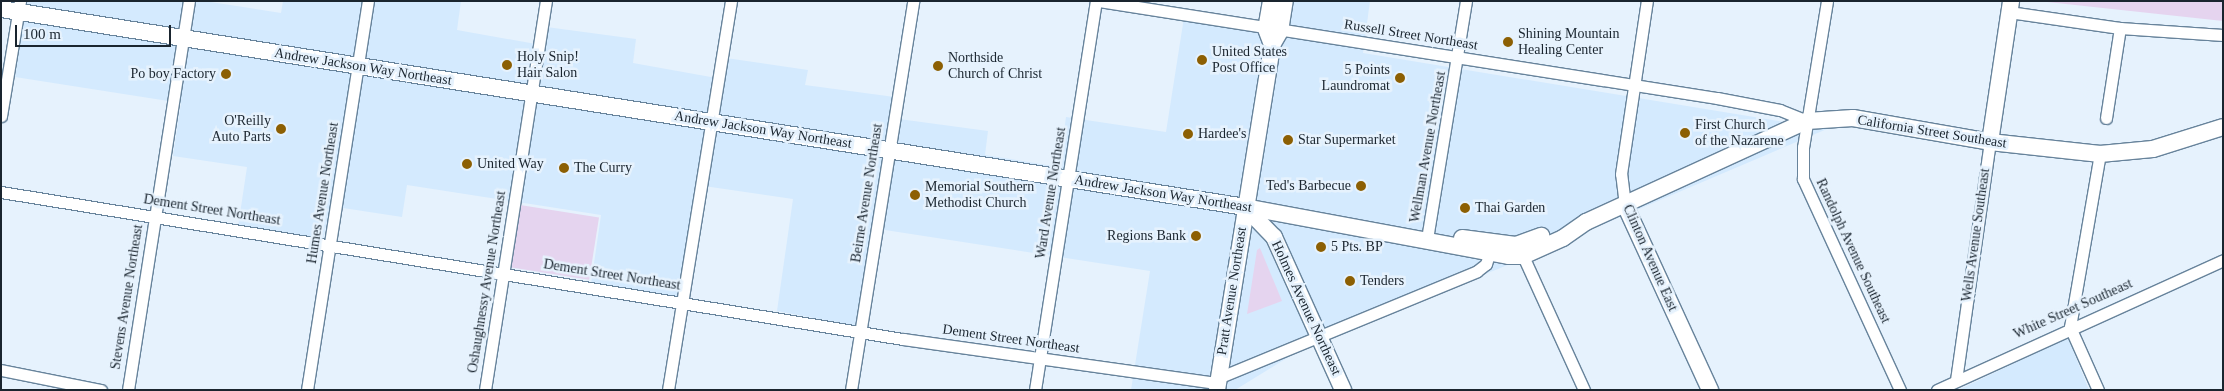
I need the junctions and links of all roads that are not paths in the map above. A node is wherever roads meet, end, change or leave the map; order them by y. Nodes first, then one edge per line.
1 (189, 1) edge
2 (368, 1) edge
3 (546, 1) edge
4 (731, 1) edge
5 (913, 1) edge
6 (1097, 1) edge
7 (1271, 1) edge
8 (1285, 1) edge
9 (1466, 1) edge
10 (1647, 1) edge
11 (1827, 1) edge
12 (2010, 7) edge
13 (13, 8) edge
14 (2120, 28) junction
15 (1273, 30) junction
16 (2223, 34) edge
17 (183, 39) junction
18 (1458, 58) junction
19 (358, 66) junction
20 (1634, 86) junction
21 (531, 94) junction
22 (1, 116) edge
23 (2106, 118) dead end
24 (1808, 121) junction
25 (712, 122) junction
26 (2223, 126) edge
27 (1990, 142) junction
28 (889, 151) junction
29 (2100, 154) junction
30 (1068, 178) junction
31 (1, 192) edge
32 (1626, 205) junction
33 (1245, 207) junction
34 (155, 216) junction
35 (1586, 222) junction
36 (1428, 239) junction
37 (330, 245) junction
38 (1489, 254) junction
39 (1523, 256) junction
40 (2223, 260) edge
41 (504, 273) junction
42 (683, 302) junction
43 (2070, 327) junction
44 (861, 331) junction
45 (1320, 337) junction
46 (1040, 358) junction
47 (1, 370) edge
48 (1956, 380) junction
49 (1217, 384) edge
50 (101, 390) edge
51 (128, 390) edge
52 (307, 390) edge
53 (486, 390) edge
54 (668, 390) edge
55 (851, 390) edge
56 (1035, 390) edge
57 (1343, 390) edge
58 (1584, 390) edge
59 (1710, 390) edge
60 (1900, 390) edge
61 (1938, 390) edge
62 (2098, 390) edge

1 - 17 street, Stevens Avenue Northeast
2 - 19 street, Humes Avenue Northeast
3 - 21 street, Oshaughnessy Avenue Northeast
4 - 25 street
5 - 28 street, Beirne Avenue Northeast
6 - 15 street, Russell Street Northeast
6 - 30 street, Ward Avenue Northeast
7 - 15 main road
8 - 15 main road
9 - 18 street, Wellman Avenue Northeast
10 - 20 street, Clinton Avenue East
11 - 24 street, Randolph Avenue Southeast
12 - 14 street
12 - 27 main road, Wells Avenue Southeast
13 - 17 main road, Andrew Jackson Way Northeast
13 - 22 street
14 - 16 street
14 - 23 street
15 - 18 street, Russell Street Northeast
15 - 33 main road, Pratt Avenue Northeast
17 - 19 main road, Andrew Jackson Way Northeast
17 - 34 street, Stevens Avenue Northeast
18 - 20 street, Russell Street Northeast
18 - 36 street, Wellman Avenue Northeast
19 - 21 main road, Andrew Jackson Way Northeast
19 - 37 street, Humes Avenue Northeast
20 - 24 street, Russell Street Northeast
20 - 32 street, Clinton Avenue East
21 - 25 main road, Andrew Jackson Way Northeast
21 - 41 street, Oshaughnessy Avenue Northeast
24 - 27 main road, California Street Southeast
24 - 32 main road, California Street Southeast
24 - 60 street, Randolph Avenue Southeast
25 - 28 main road, Andrew Jackson Way Northeast
25 - 42 street
26 - 29 main road, California Street Southeast
27 - 29 main road, California Street Southeast
27 - 48 street, Wells Avenue Southeast
28 - 30 main road, Andrew Jackson Way Northeast
28 - 44 street, Beirne Avenue Northeast
29 - 43 street
30 - 33 main road, Andrew Jackson Way Northeast
30 - 46 street, Ward Avenue Northeast
31 - 34 street, Dement Street Northeast
32 - 35 main road
32 - 59 main road, Clinton Avenue East
33 - 36 main road, Andrew Jackson Way Northeast
33 - 45 main road, Holmes Avenue Northeast
33 - 49 main road, Pratt Avenue Northeast
34 - 37 street, Dement Street Northeast
34 - 51 street, Stevens Avenue Northeast
35 - 36 main road
35 - 39 main road
36 - 38 main road, Andrew Jackson Way Northeast
37 - 41 street, Dement Street Northeast
37 - 52 street, Humes Avenue Northeast
38 - 39 main road, Andrew Jackson Way Northeast
38 - 45 street, Dement Street Northeast
39 - 58 street
40 - 43 street, White Street Southeast
41 - 42 street, Dement Street Northeast
41 - 53 street, Oshaughnessy Avenue Northeast
42 - 44 street, Dement Street Northeast
42 - 54 street
43 - 48 street, White Street Southeast
43 - 62 street
44 - 46 street, Dement Street Northeast
44 - 55 street, Beirne Avenue Northeast
45 - 49 street, Dement Street Northeast
45 - 57 main road, Holmes Avenue Northeast
46 - 49 street, Dement Street Northeast
46 - 56 street, Ward Avenue Northeast
47 - 50 street
48 - 61 street, White Street Southeast

